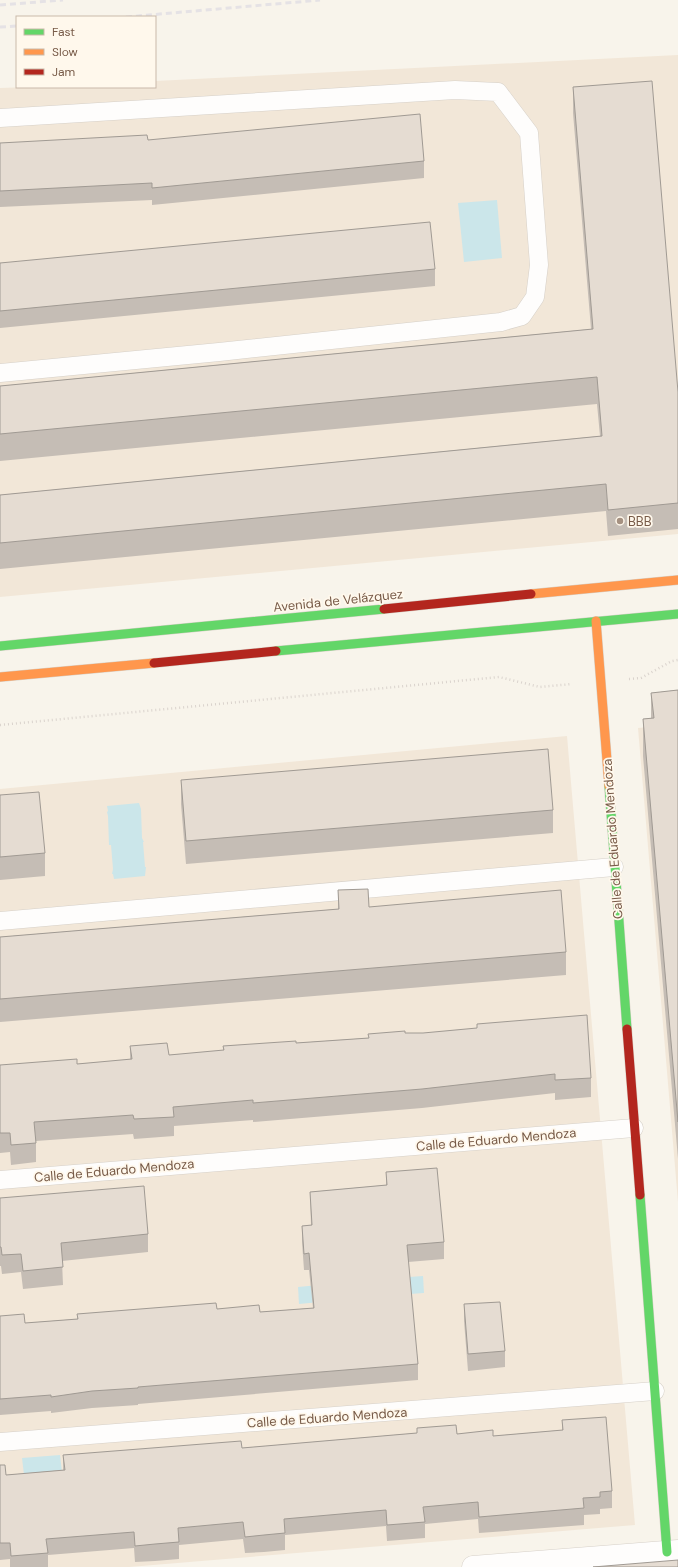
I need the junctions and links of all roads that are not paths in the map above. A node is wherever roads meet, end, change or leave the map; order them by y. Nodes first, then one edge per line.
1 (0, 118) edge
2 (0, 373) edge
3 (678, 580) edge
4 (678, 614) edge
5 (596, 621) junction
6 (0, 646) edge
7 (0, 677) edge
8 (614, 867) junction
9 (0, 921) edge
10 (634, 1128) junction
11 (0, 1180) edge
12 (655, 1391) junction
13 (0, 1442) edge
14 (672, 1551) edge
15 (473, 1567) edge

1 - 2 lane
3 - 6 street, Avenida de Velázquez
4 - 5 street
5 - 7 street
5 - 8 street, Calle de Eduardo Mendoza
8 - 9 lane
8 - 10 street, Calle de Eduardo Mendoza
10 - 11 lane, Calle de Eduardo Mendoza
10 - 12 street, Calle de Eduardo Mendoza
12 - 13 lane, Calle de Eduardo Mendoza
12 - 14 street, Calle de Eduardo Mendoza
14 - 15 street

